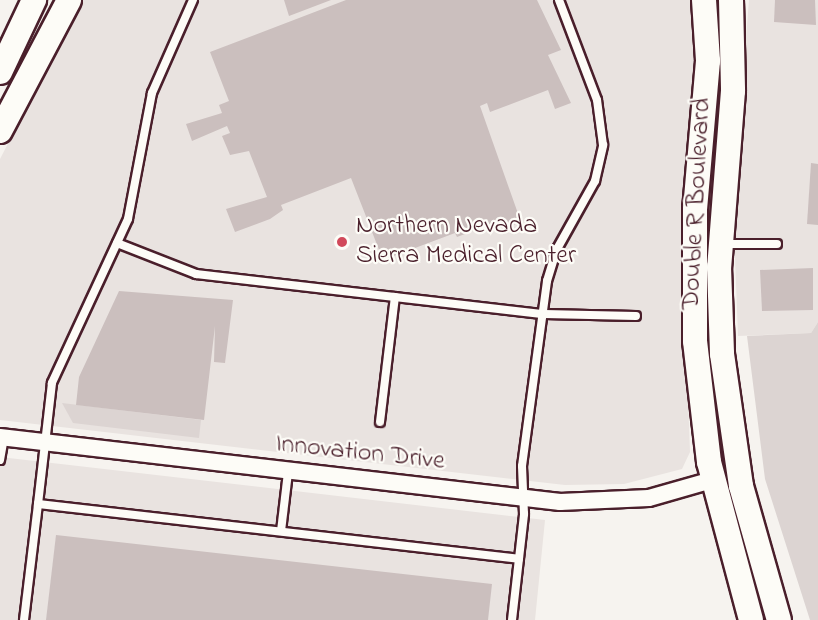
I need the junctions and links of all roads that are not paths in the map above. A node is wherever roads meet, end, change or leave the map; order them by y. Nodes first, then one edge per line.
1 (69, 0) edge
2 (193, 0) edge
3 (559, 0) edge
4 (704, 0) edge
5 (731, 0) edge
6 (30, 4) edge
7 (0, 72) edge
8 (0, 131) edge
9 (117, 243) junction
10 (719, 244) junction
11 (777, 244) dead end
12 (395, 297) junction
13 (544, 314) junction
14 (636, 316) dead end
15 (381, 422) dead end
16 (2, 438) edge
17 (46, 444) junction
18 (0, 460) edge
19 (288, 472) junction
20 (712, 480) junction
21 (523, 498) junction
22 (38, 504) junction
23 (281, 531) junction
24 (519, 559) junction
25 (24, 620) edge
26 (512, 620) edge
27 (751, 620) edge
28 (779, 620) edge

1 - 8 main road
2 - 9 lane
3 - 13 lane
4 - 20 main road, Double R Boulevard
5 - 10 main road, Double R Boulevard
6 - 7 main road
9 - 12 lane
9 - 17 lane
10 - 11 lane
10 - 28 main road, Double R Boulevard
12 - 13 lane
12 - 15 lane
13 - 14 lane
13 - 21 lane
16 - 17 street, Innovation Drive
16 - 18 lane
17 - 19 street, Innovation Drive
17 - 22 lane
19 - 21 street, Innovation Drive
19 - 23 lane
20 - 21 street, Innovation Drive
20 - 27 main road, Double R Boulevard
21 - 24 lane
22 - 23 lane
22 - 25 lane
23 - 24 lane
24 - 26 lane

